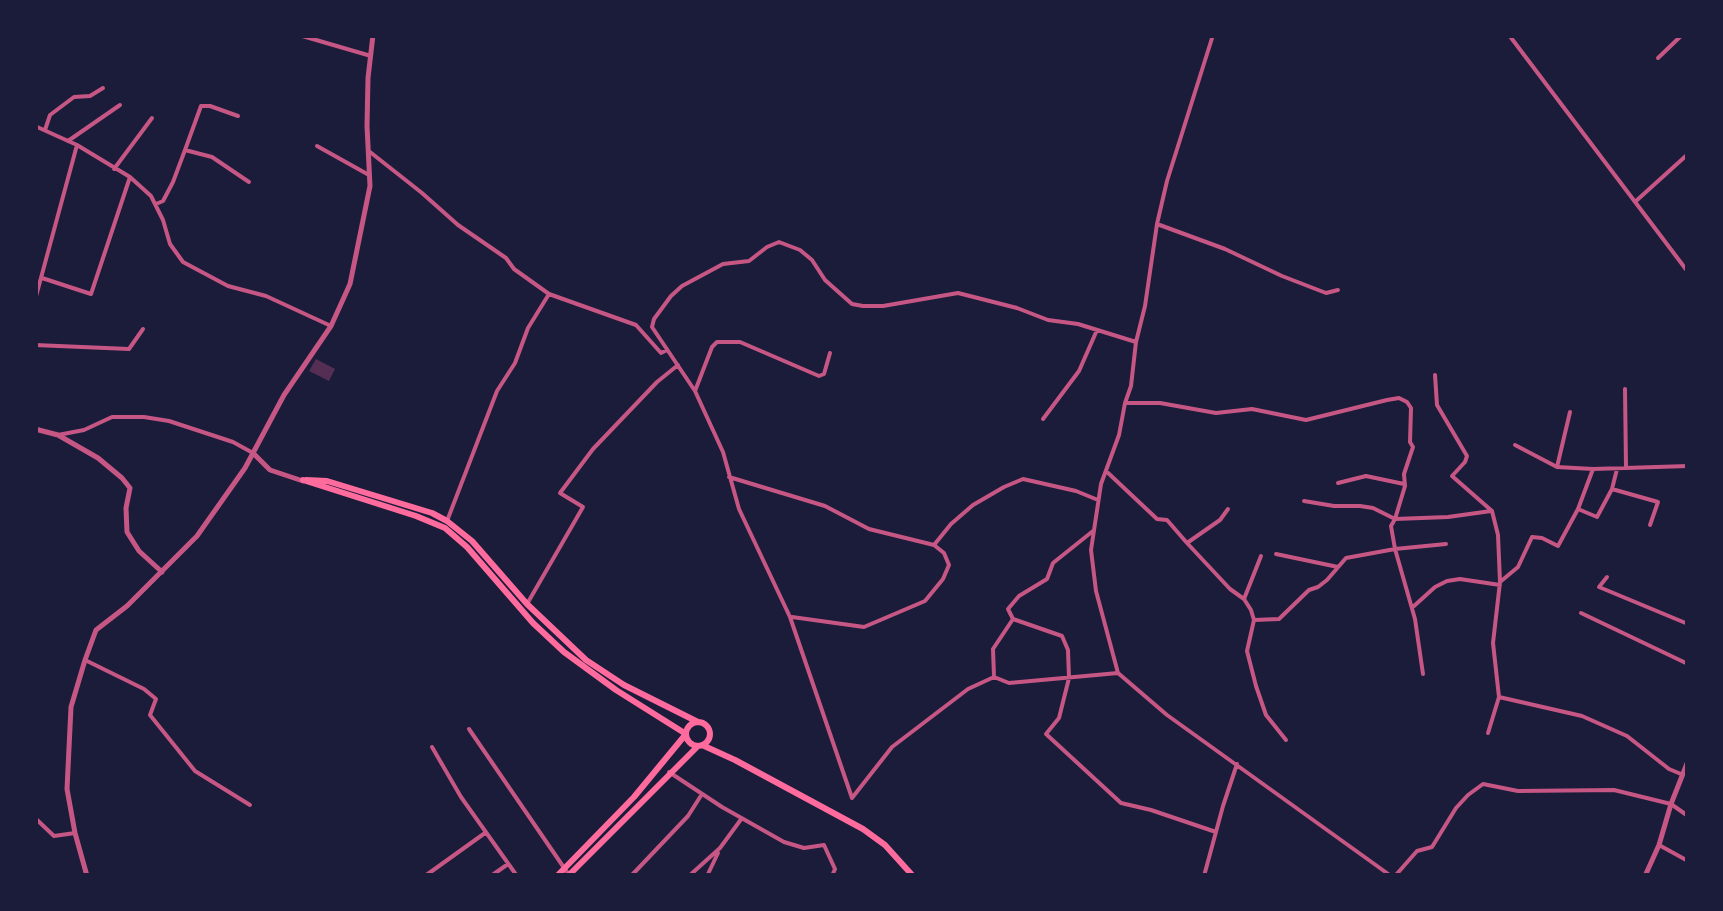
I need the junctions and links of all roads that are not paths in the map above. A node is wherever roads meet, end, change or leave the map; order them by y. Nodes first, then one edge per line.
1 (299, 35) edge
2 (373, 35) edge
3 (1213, 35) edge
4 (1509, 35) edge
5 (1682, 35) edge
6 (371, 56) junction
7 (1658, 58) dead end
8 (103, 88) dead end
9 (120, 104) dead end
10 (238, 116) dead end
11 (152, 118) dead end
12 (35, 126) edge
13 (46, 130) junction
14 (68, 141) junction
15 (77, 145) junction
16 (316, 146) dead end
17 (366, 149) junction
18 (185, 150) junction
19 (1688, 154) edge
20 (114, 169) junction
21 (369, 175) junction
22 (130, 178) junction
23 (249, 182) dead end
24 (1636, 202) junction
25 (156, 204) junction
26 (1157, 224) junction
27 (1688, 272) edge
28 (42, 278) junction
29 (1338, 290) dead end
30 (549, 294) junction
31 (35, 300) edge
32 (331, 326) junction
33 (143, 329) dead end
34 (1097, 330) junction
35 (1136, 342) junction
36 (35, 346) edge
37 (668, 350) junction
38 (830, 353) dead end
39 (678, 365) junction
40 (1435, 374) dead end
41 (1625, 390) dead end
42 (695, 391) junction
43 (1125, 403) junction
44 (1570, 412) dead end
45 (1043, 419) dead end
46 (35, 429) edge
47 (58, 435) junction
48 (1515, 444) dead end
49 (253, 453) junction
50 (1688, 466) edge
51 (1557, 468) junction
52 (1626, 468) junction
53 (1593, 469) junction
54 (1617, 469) junction
55 (1106, 470) junction
56 (729, 477) junction
57 (303, 480) junction
58 (1338, 483) dead end
59 (1404, 484) junction
60 (1612, 489) junction
61 (1098, 500) junction
62 (1304, 502) dead end
63 (1228, 508) dead end
64 (1578, 508) junction
65 (1492, 511) junction
66 (1395, 519) junction
67 (447, 520) junction
68 (1650, 525) dead end
69 (1093, 531) junction
70 (1187, 543) junction
71 (1446, 544) dead end
72 (934, 545) junction
73 (1395, 549) junction
74 (1276, 554) dead end
75 (1261, 556) dead end
76 (1338, 567) junction
77 (162, 572) junction
78 (1607, 577) dead end
79 (1500, 583) junction
80 (1244, 599) junction
81 (527, 604) junction
82 (1412, 608) junction
83 (1581, 613) dead end
84 (790, 617) junction
85 (1013, 619) junction
86 (1254, 620) junction
87 (1688, 624) edge
88 (84, 660) junction
89 (1688, 664) edge
90 (1118, 673) junction
91 (1423, 674) dead end
92 (994, 677) junction
93 (1068, 678) junction
94 (1499, 697) junction
95 (698, 722) junction
96 (470, 729) dead end
97 (1488, 732) dead end
98 (686, 734) junction
99 (1286, 740) dead end
100 (700, 746) junction
101 (432, 748) dead end
102 (1688, 761) edge
103 (1237, 764) junction
104 (669, 772) junction
105 (1684, 775) junction
106 (702, 794) junction
107 (250, 804) dead end
108 (1671, 804) junction
109 (1688, 816) edge
110 (35, 818) edge
111 (742, 818) junction
112 (1216, 832) junction
113 (486, 833) junction
114 (75, 834) junction
115 (1659, 845) junction
116 (720, 848) junction
117 (1688, 861) edge
118 (508, 864) junction
119 (568, 873) edge
120 (87, 876) edge
121 (425, 876) edge
122 (491, 876) edge
123 (517, 876) edge
124 (557, 876) edge
125 (631, 876) edge
126 (690, 876) edge
127 (707, 876) edge
128 (832, 876) edge
129 (913, 876) edge
130 (1204, 876) edge
131 (1393, 876) edge
132 (1644, 876) edge

1 - 6 street
2 - 6 street
3 - 26 street
4 - 24 street
5 - 7 street
6 - 17 street
8 - 13 street
9 - 14 street
10 - 18 street
11 - 20 street
12 - 13 street
13 - 14 street
14 - 15 street
15 - 20 street
15 - 28 street
16 - 21 street
17 - 21 street
17 - 30 street
18 - 23 street
18 - 25 street
19 - 24 street
20 - 22 street
21 - 32 street
22 - 25 street
22 - 28 street
24 - 27 street
25 - 32 street
26 - 29 street
26 - 35 street
28 - 31 street
30 - 37 street
30 - 67 street
32 - 49 street
33 - 36 street
34 - 35 street
34 - 37 street
34 - 45 street
35 - 43 street
37 - 39 street
38 - 42 street
39 - 42 street
39 - 81 street
40 - 65 street
41 - 52 street
42 - 56 street
43 - 55 street
43 - 59 street
44 - 51 street
46 - 47 street
47 - 49 street
47 - 77 street
48 - 51 street
49 - 57 street
49 - 77 street
50 - 52 street
51 - 53 street
52 - 54 street
53 - 54 street
53 - 64 street
54 - 60 street
55 - 61 street
55 - 70 street
56 - 72 street
56 - 84 street
57 - 67 main road
57 - 98 main road
58 - 59 street
59 - 66 street
60 - 64 street
60 - 68 street
61 - 69 street
61 - 72 street
62 - 66 street
63 - 70 street
64 - 79 street
65 - 66 street
65 - 79 street
66 - 73 street
67 - 81 main road
69 - 85 street
69 - 90 street
70 - 80 street
71 - 73 street
72 - 84 street
73 - 76 street
73 - 82 street
74 - 76 street
75 - 80 street
76 - 86 street
77 - 88 street
78 - 87 street
79 - 82 street
79 - 94 street
80 - 86 street
81 - 95 main road
82 - 91 street
83 - 89 street
84 - 92 street
85 - 92 street
85 - 93 street
86 - 99 street
88 - 107 street
88 - 114 street
90 - 93 street
90 - 103 street
92 - 93 street
93 - 112 street
94 - 97 street
94 - 105 street
95 - 98 main road
95 - 100 main road
96 - 119 street
98 - 100 main road
98 - 119 main road
100 - 104 main road
100 - 129 main road
101 - 113 street
102 - 105 street
103 - 112 street
103 - 131 street
104 - 106 street
104 - 119 main road
105 - 108 street
106 - 111 street
106 - 125 street
108 - 109 street
108 - 115 street
108 - 131 street
110 - 114 street
111 - 116 street
111 - 128 street
112 - 130 street
113 - 118 street
113 - 121 street
114 - 120 street
115 - 117 street
115 - 132 street
116 - 126 street
116 - 127 street
118 - 122 street
118 - 123 street
119 - 124 main road

